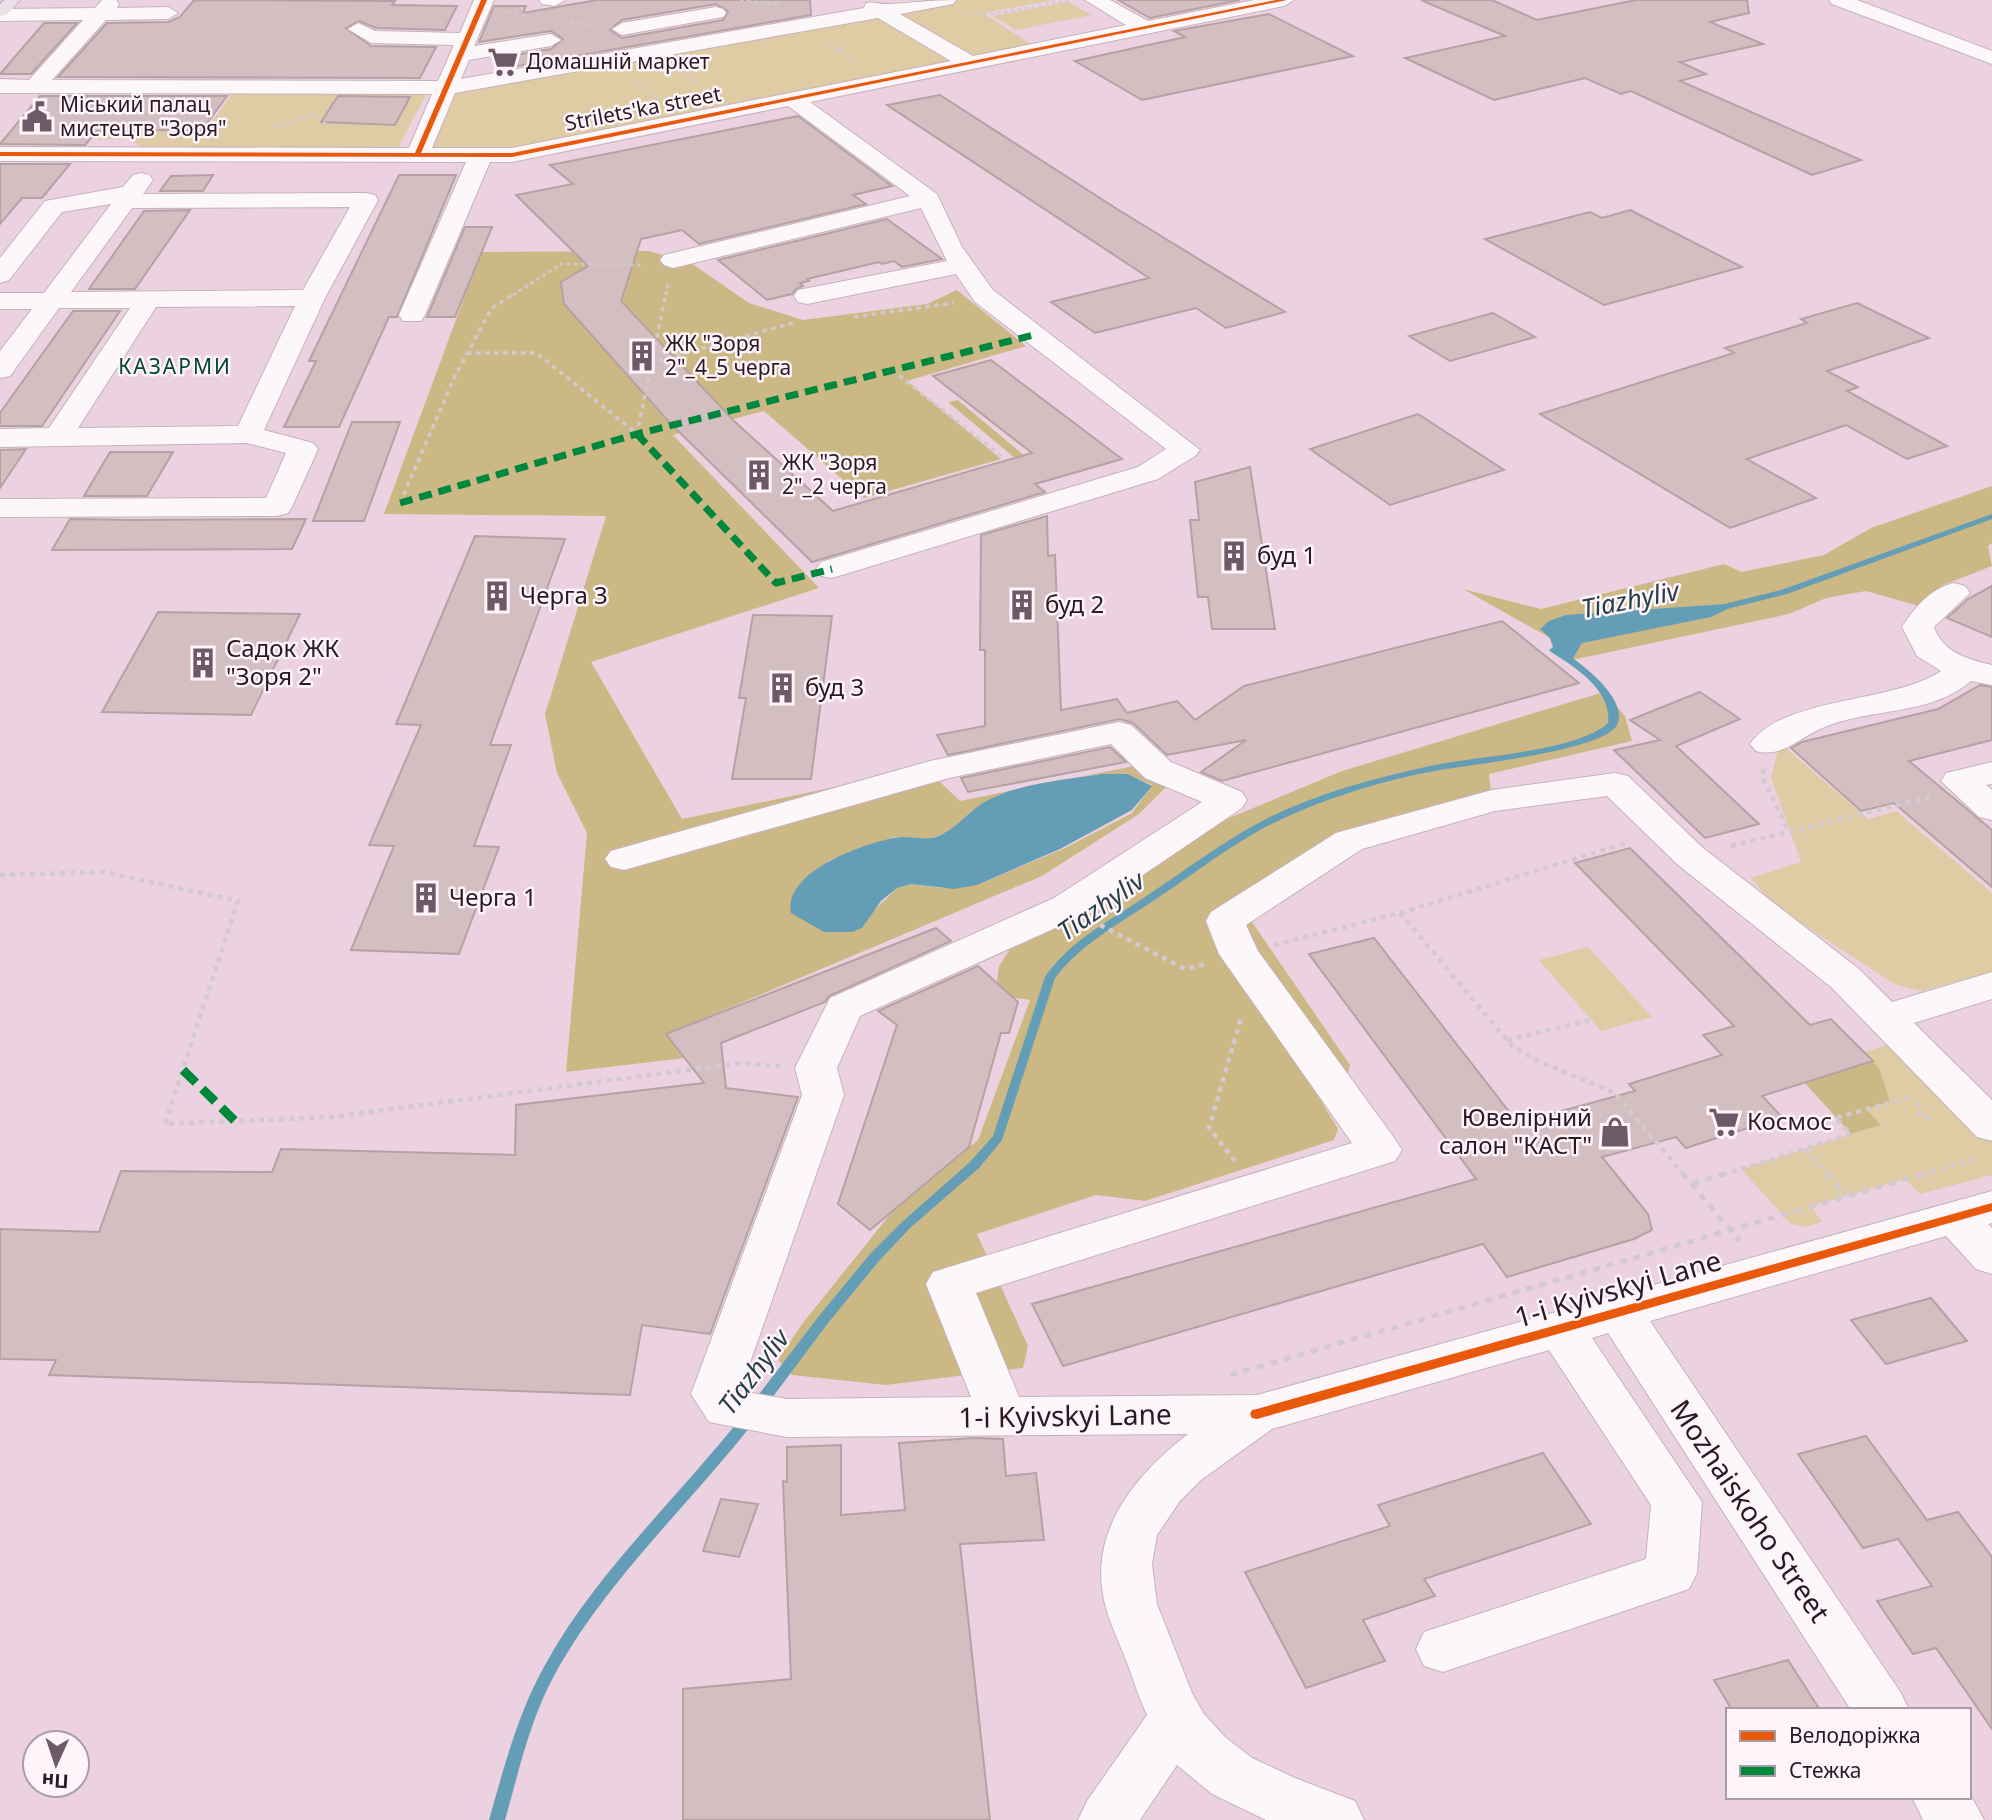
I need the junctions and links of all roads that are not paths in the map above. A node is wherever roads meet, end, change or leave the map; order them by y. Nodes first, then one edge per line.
1 (10, 0) edge
2 (484, 0) edge
3 (859, 0) edge
4 (1095, 0) edge
5 (1284, 0) edge
6 (1839, 0) edge
7 (774, 4) road end
8 (174, 7) edge
9 (953, 7) edge
10 (105, 8) edge
11 (0, 10) edge
12 (881, 11) junction
13 (0, 15) edge
14 (1144, 27) junction
15 (358, 29) dead end
16 (622, 29) dead end
17 (156, 31) dead end
18 (551, 40) dead end
19 (463, 47) junction
20 (1992, 58) edge
21 (970, 62) junction
22 (0, 86) edge
23 (34, 86) junction
24 (445, 88) junction
25 (792, 99) junction
26 (0, 154) edge
27 (161, 154) junction
28 (417, 155) junction
29 (479, 161) junction
30 (380, 186) junction
31 (129, 197) junction
32 (929, 199) junction
33 (673, 263) road end
34 (963, 265) junction
35 (0, 275) edge
36 (807, 296) dead end
37 (312, 298) junction
38 (52, 300) junction
39 (148, 300) junction
40 (0, 301) edge
41 (412, 315) dead end
42 (0, 370) edge
43 (247, 433) junction
44 (58, 437) junction
45 (0, 438) edge
46 (8, 508) edge
47 (0, 533) edge
48 (832, 569) dead end
49 (1954, 593) dead end
50 (1978, 672) edge
51 (1768, 744) road end
52 (624, 859) dead end
53 (1992, 985) edge
54 (1884, 1018) junction
55 (1988, 1141) edge
56 (1974, 1213) edge
57 (1992, 1257) edge
58 (1619, 1312) junction
59 (1560, 1329) junction
60 (1257, 1414) junction
61 (1003, 1417) junction
62 (1443, 1649) dead end
63 (1881, 1708) edge
64 (1175, 1721) junction
65 (1941, 1799) edge
66 (1107, 1820) edge
67 (1335, 1820) edge
68 (1955, 1820) edge

1 - 11 main road
2 - 19 street
3 - 12 street
4 - 14 street
5 - 14 street, Strilets'ka street
6 - 20 street
7 - 16 street
8 - 10 street
8 - 17 street
9 - 12 street
10 - 13 street
10 - 23 street
12 - 21 street
12 - 24 street
14 - 21 street, Strilets'ka street
15 - 19 street
18 - 19 street
19 - 24 street
21 - 25 street, Strilets'ka street
22 - 23 street
23 - 24 street
24 - 28 street
25 - 29 street, Strilets'ka street
25 - 32 street
26 - 27 street, Strilets'ka street
27 - 28 street, Strilets'ka street
27 - 31 street
28 - 29 street, Strilets'ka street
29 - 30 street
29 - 41 street
30 - 31 street
30 - 37 street
31 - 35 street
31 - 38 street
32 - 33 street
32 - 34 street
34 - 36 street
34 - 48 street
37 - 39 street
37 - 43 street
38 - 39 street
38 - 40 street
38 - 42 street
39 - 44 street
43 - 44 street
43 - 46 street
44 - 45 street
46 - 47 street
49 - 50 street
50 - 51 street
52 - 61 street, 1-i Kyivskyi Lane
53 - 54 street
54 - 55 street
54 - 61 street
56 - 57 street
56 - 58 street, 1-i Kyivskyi Lane
58 - 59 street, 1-i Kyivskyi Lane
58 - 63 street, Mozhaiskoho Street
59 - 60 street, 1-i Kyivskyi Lane
59 - 62 street
60 - 61 street, 1-i Kyivskyi Lane
60 - 64 street
64 - 66 street
64 - 67 street
65 - 68 street

